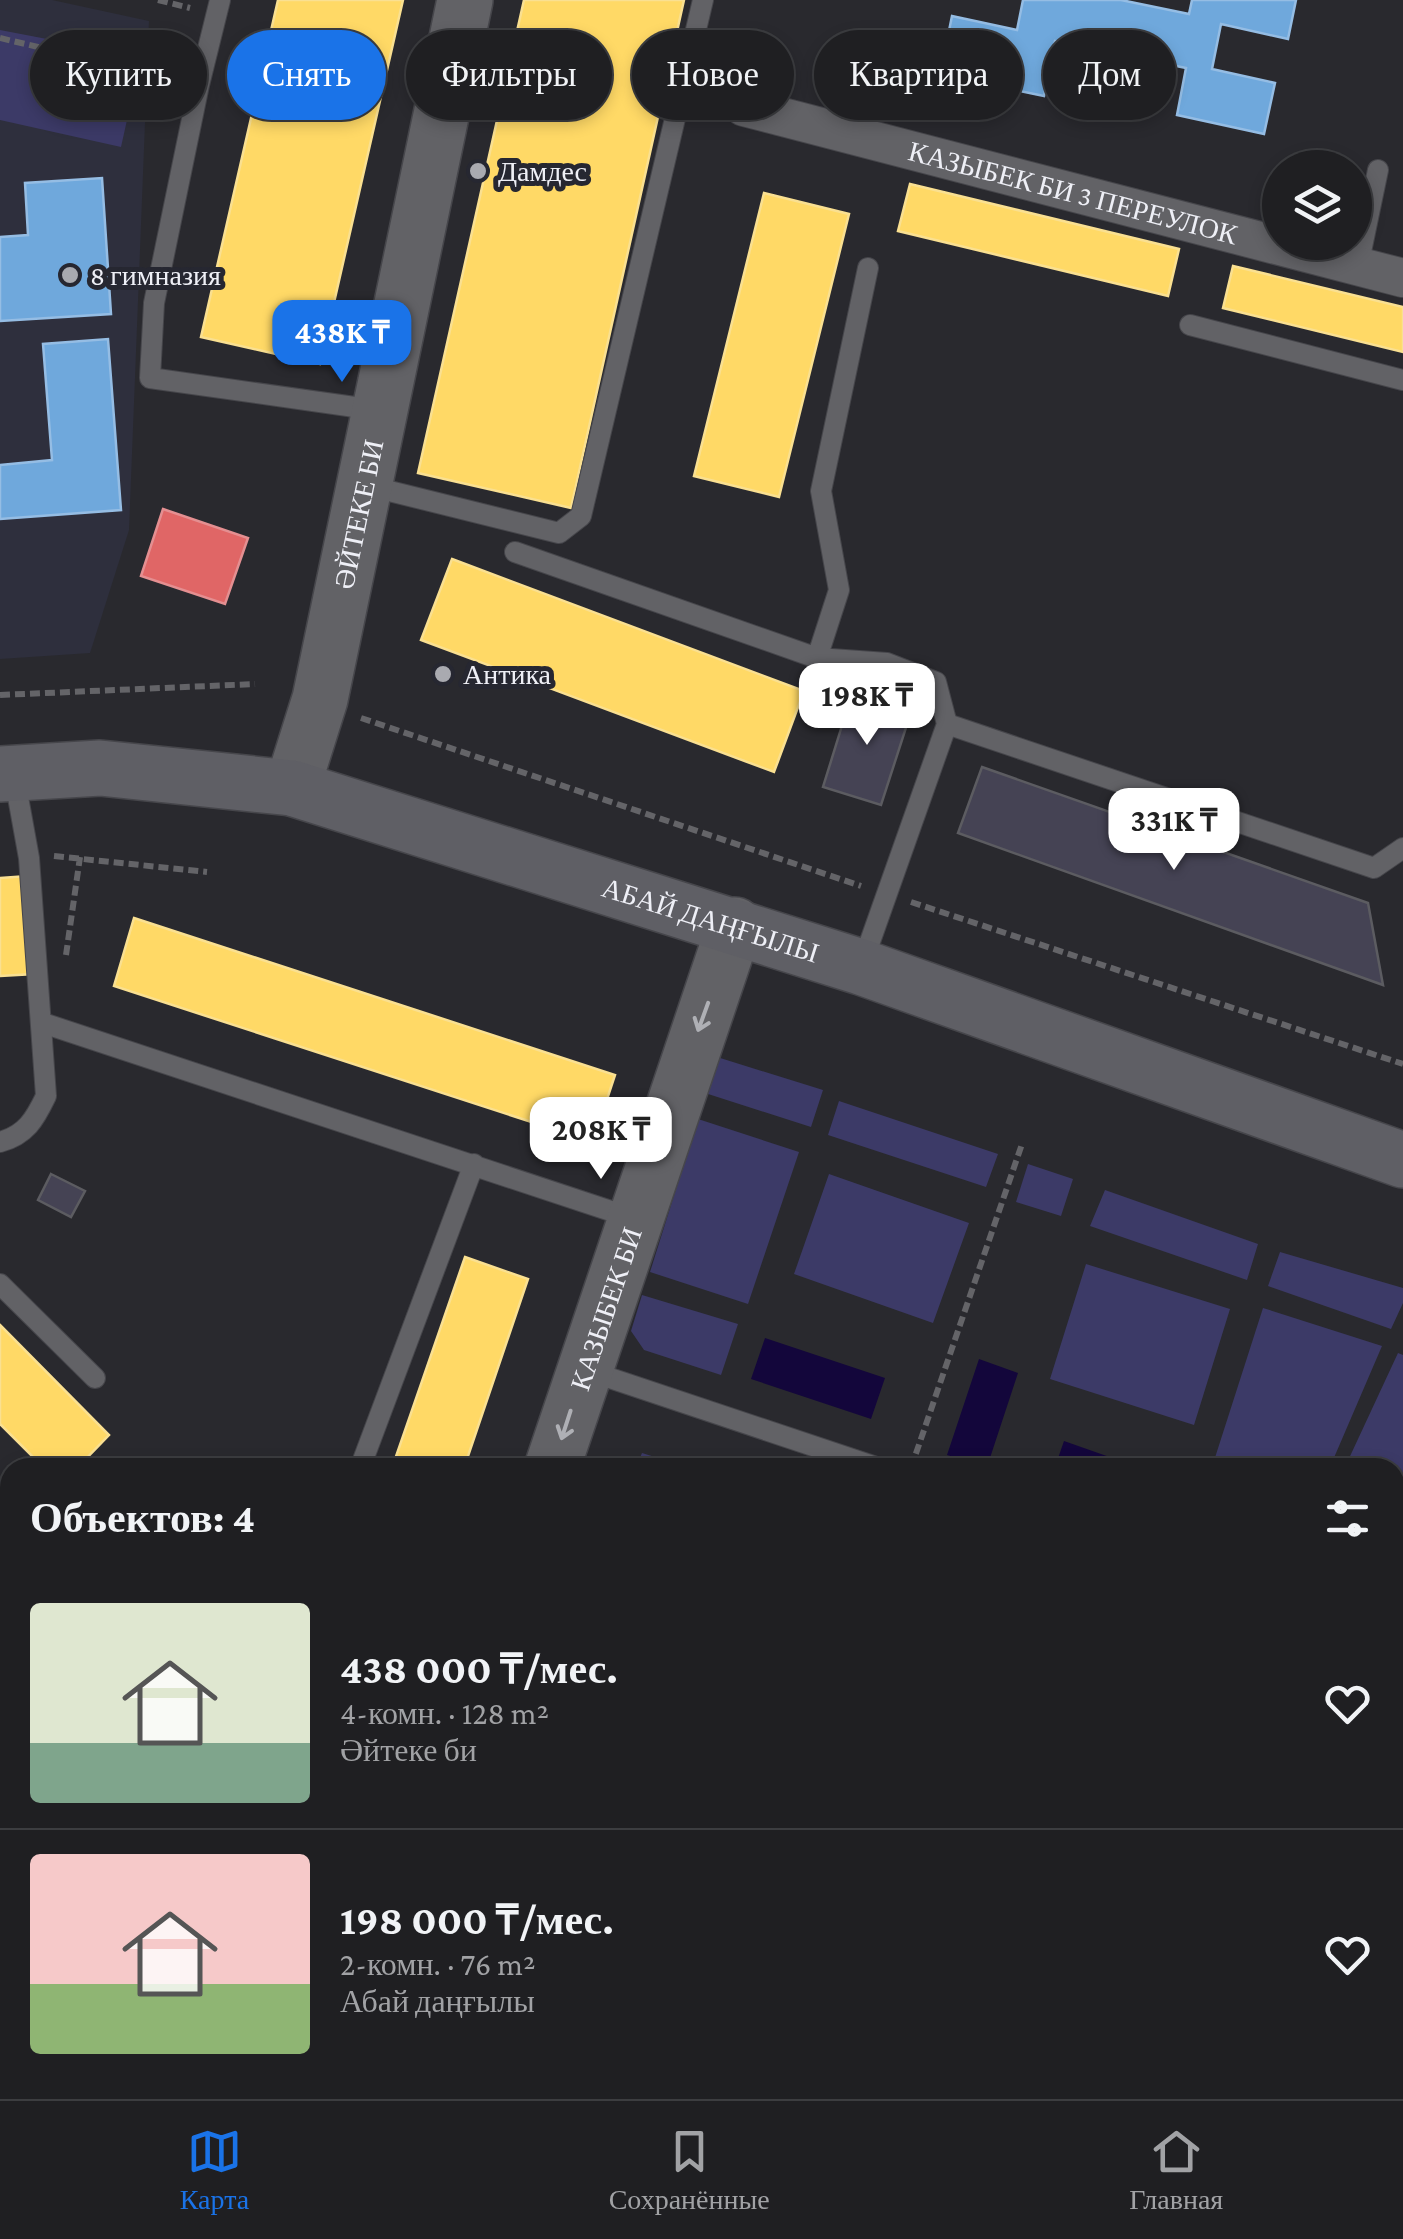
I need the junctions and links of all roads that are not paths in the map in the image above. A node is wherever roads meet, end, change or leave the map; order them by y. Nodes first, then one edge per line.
1 (220, 0) edge
2 (465, 0) edge
3 (703, 0) edge
4 (794, 120) edge
5 (1378, 170) dead end
6 (1358, 266) junction
7 (868, 268) dead end
8 (1403, 278) edge
9 (1190, 325) dead end
10 (1403, 380) edge
11 (380, 410) junction
12 (365, 485) junction
13 (515, 552) dead end
14 (817, 658) junction
15 (948, 724) junction
16 (7, 774) edge
17 (292, 788) junction
18 (1403, 848) edge
19 (735, 925) junction
20 (861, 967) junction
21 (43, 1023) junction
22 (0, 1142) edge
23 (1403, 1160) edge
24 (474, 1164) junction
25 (634, 1218) junction
26 (0, 1284) edge
27 (584, 1369) junction
28 (95, 1378) dead end
29 (364, 1458) edge
30 (555, 1458) edge
31 (848, 1458) edge

1 - 11 lane
2 - 11 street, ӘЙТЕКЕ БИ
3 - 12 lane
4 - 6 street, КАЗЫБЕК БИ 3 ПЕРЕУЛОК
5 - 6 lane
6 - 8 street, КАЗЫБЕК БИ 3 ПЕРЕУЛОК
7 - 14 lane
9 - 10 lane
11 - 12 street, ӘЙТЕКЕ БИ
12 - 17 street, ӘЙТЕКЕ БИ
13 - 14 lane
14 - 15 lane
15 - 18 lane
15 - 20 lane
16 - 17 main road, АБАЙ ДАҢҒЫЛЫ
16 - 21 lane
17 - 19 main road, АБАЙ ДАҢҒЫЛЫ
19 - 20 main road, АБАЙ ДАҢҒЫЛЫ
19 -> 25 street, КАЗЫБЕК БИ
20 - 23 main road, АБАЙ ДАҢҒЫЛЫ
21 - 22 lane
21 - 24 lane
24 - 25 lane
24 - 29 lane
25 - 27 street, КАЗЫБЕК БИ
26 - 28 lane
27 -> 30 street, КАЗЫБЕК БИ
27 - 31 lane

